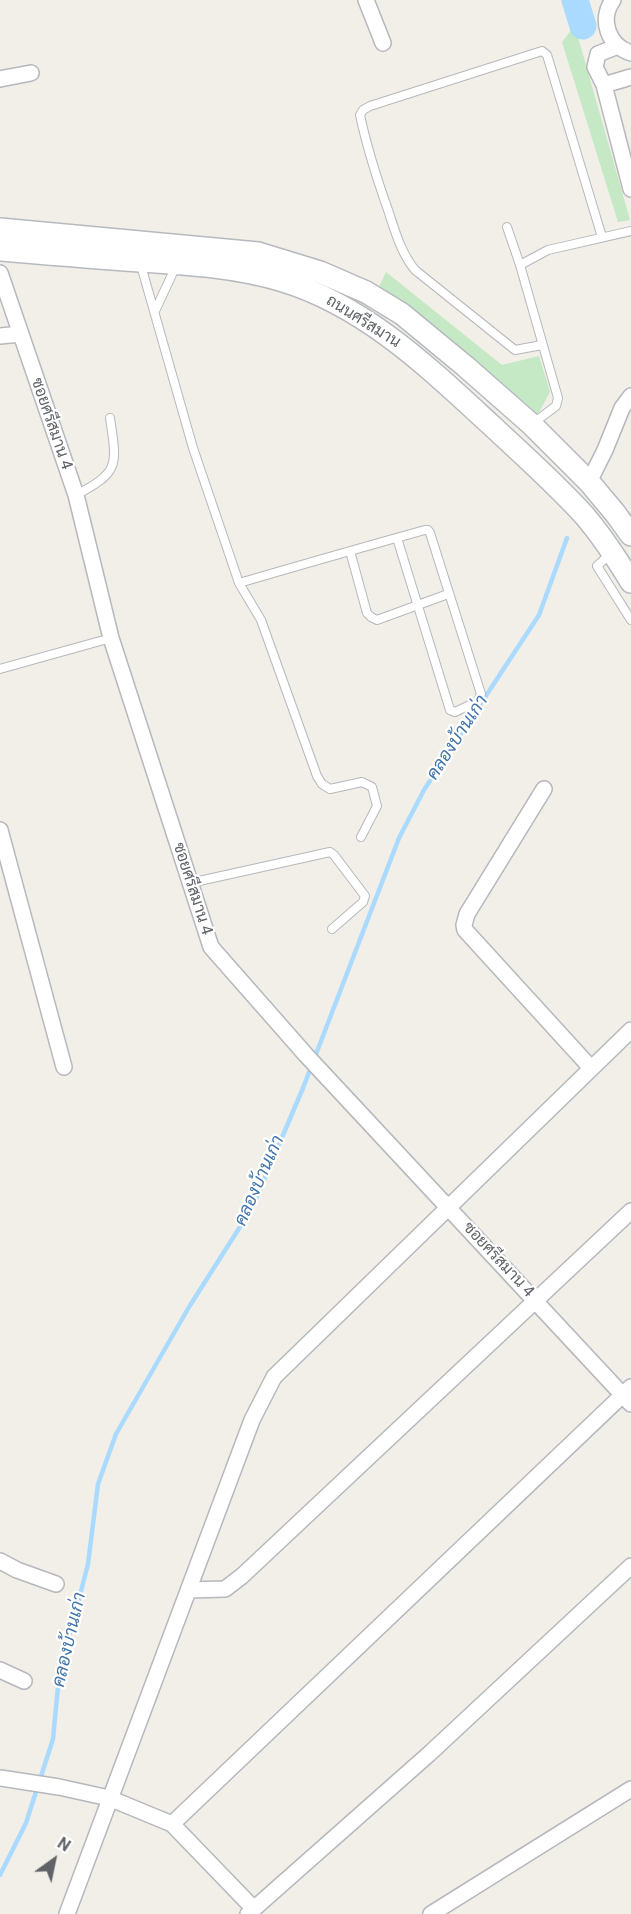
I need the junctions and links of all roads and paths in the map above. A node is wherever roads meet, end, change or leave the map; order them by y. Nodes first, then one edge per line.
1 (366, 0) edge
2 (613, 0) edge
3 (382, 44) dead end
4 (624, 50) edge
5 (31, 73) dead end
6 (631, 77) edge
7 (0, 80) edge
8 (604, 86) junction
9 (628, 160) edge
10 (631, 189) edge
11 (507, 227) dead end
12 (0, 229) edge
13 (631, 231) edge
14 (603, 237) junction
15 (0, 250) edge
16 (140, 261) junction
17 (177, 264) junction
18 (520, 265) junction
19 (0, 273) edge
20 (155, 311) junction
21 (20, 334) junction
22 (0, 336) edge
23 (543, 345) junction
24 (631, 396) edge
25 (110, 418) dead end
26 (531, 424) junction
27 (589, 482) junction
28 (76, 495) junction
29 (631, 535) edge
30 (397, 538) junction
31 (350, 551) junction
32 (613, 552) junction
33 (631, 582) edge
34 (239, 583) junction
35 (448, 594) junction
36 (418, 605) junction
37 (631, 620) edge
38 (111, 638) junction
39 (0, 669) edge
40 (544, 789) dead end
41 (0, 830) edge
42 (361, 837) dead end
43 (190, 883) junction
44 (332, 929) dead end
45 (631, 1030) edge
46 (64, 1067) dead end
47 (591, 1068) junction
48 (448, 1207) junction
49 (631, 1211) edge
50 (537, 1301) junction
51 (628, 1395) edge
52 (0, 1561) edge
53 (631, 1566) edge
54 (56, 1584) dead end
55 (189, 1590) junction
56 (0, 1670) edge
57 (24, 1681) dead end
58 (0, 1778) edge
59 (631, 1789) edge
60 (109, 1798) junction
61 (172, 1824) junction
62 (251, 1911) edge
63 (67, 1914) edge
64 (431, 1914) edge

1 - 3 street
2 - 4 street
4 - 8 street
5 - 7 street
6 - 8 street
8 - 9 street
9 - 10 street
11 - 18 lane
12 - 26 main road, ถนนศรีสมาน
13 - 14 lane
14 - 18 lane
14 - 23 lane
15 - 16 main road, ถนนศรีสมาน
16 - 17 main road, ถนนศรีสมาน
16 - 20 lane
17 - 20 lane
17 - 32 main road, ถนนศรีสมาน
18 - 23 lane
19 - 21 street, ซอยศรีสมาน 4
20 - 34 lane
21 - 22 street
21 - 28 street, ซอยศรีสมาน 4
23 - 26 lane
24 - 27 street
25 - 28 lane
26 - 27 main road, ถนนศรีสมาน
27 - 29 main road, ถนนศรีสมาน
28 - 38 street, ซอยศรีสมาน 4
30 - 31 lane
30 - 35 lane
30 - 36 lane
31 - 34 lane
31 - 36 lane
32 - 33 main road, ถนนศรีสมาน
32 - 37 lane
34 - 42 lane
35 - 36 lane
35 - 36 lane
38 - 39 lane
38 - 43 street, ซอยศรีสมาน 4
40 - 47 street
41 - 46 street
43 - 44 lane
43 - 48 street, ซอยศรีสมาน 4
45 - 47 street
47 - 48 street
48 - 50 street, ซอยศรีสมาน 4
48 - 55 street
49 - 50 street
50 - 51 street, ซอยศรีสมาน 4
50 - 55 street
51 - 61 street
52 - 54 street
53 - 62 street
55 - 60 street
56 - 57 street
58 - 60 street
59 - 64 street
60 - 61 street
60 - 63 street
61 - 62 street

